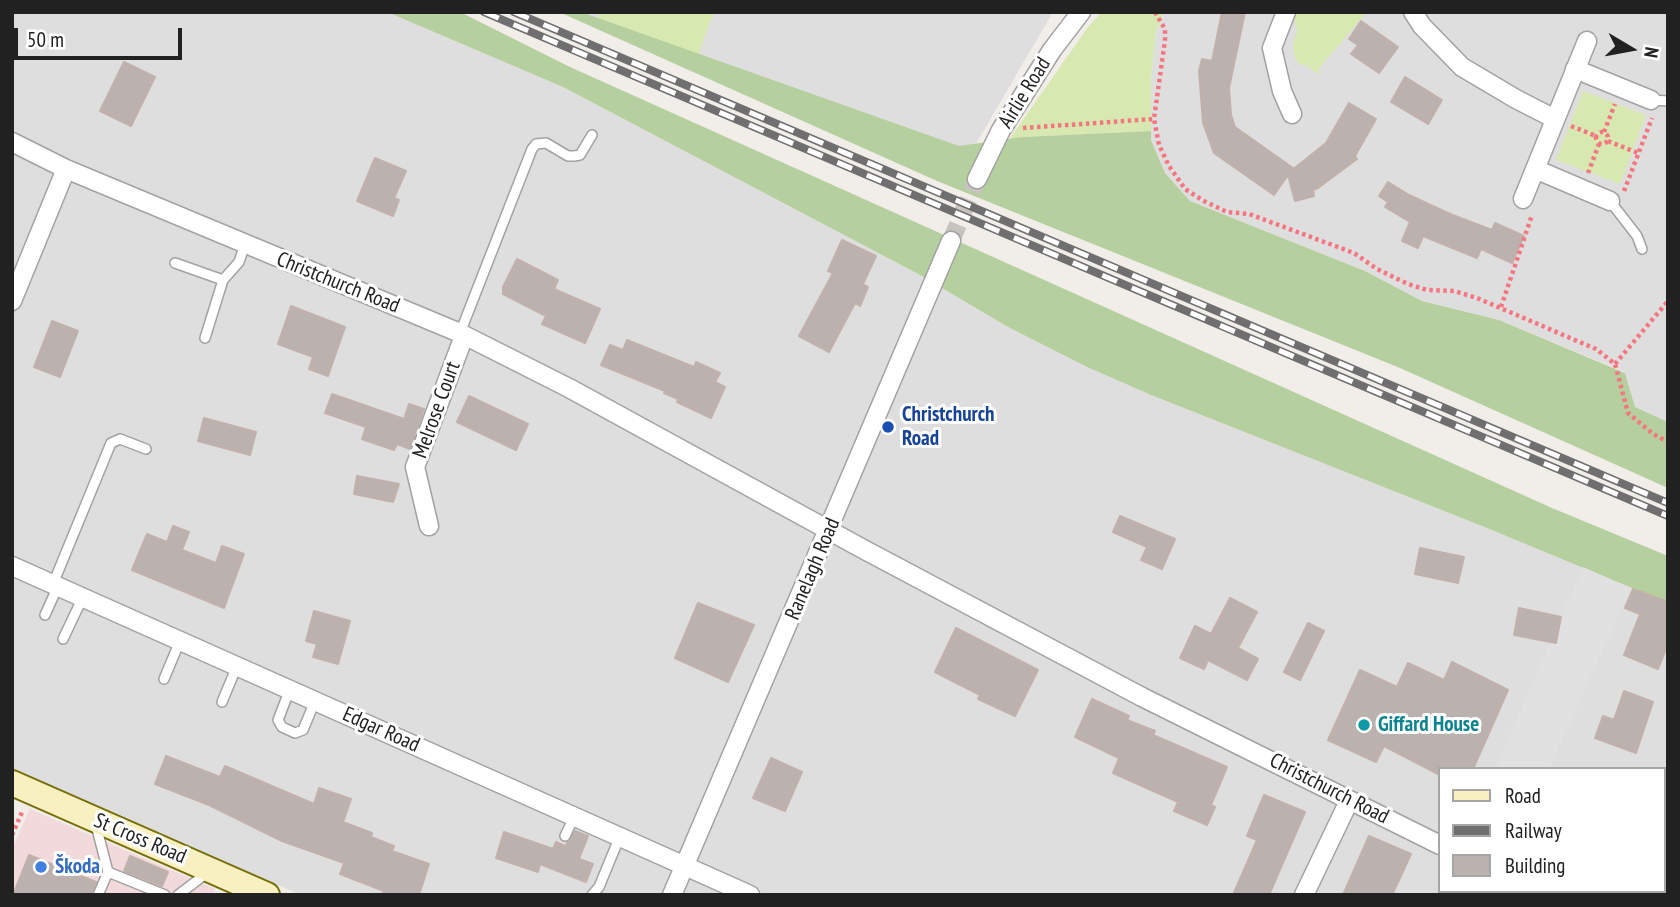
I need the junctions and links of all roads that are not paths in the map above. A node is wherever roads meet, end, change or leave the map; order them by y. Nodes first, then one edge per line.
1 (1081, 12) edge
2 (1286, 12) edge
3 (1413, 12) edge
4 (1587, 41) dead end
5 (1575, 69) junction
6 (1659, 100) edge
7 (1292, 114) dead end
8 (1555, 119) junction
9 (592, 135) dead end
10 (12, 142) edge
11 (66, 169) junction
12 (1535, 169) junction
13 (977, 179) tunnel mouth
14 (1523, 198) road end
15 (1614, 204) joint
16 (951, 242) tunnel mouth
17 (245, 244) junction
18 (1642, 249) dead end
19 (175, 263) dead end
20 (223, 280) junction
21 (12, 301) edge
22 (462, 334) junction
23 (205, 338) dead end
24 (146, 449) dead end
25 (429, 526) dead end
26 (829, 531) junction
27 (12, 566) edge
28 (55, 585) junction
29 (83, 597) junction
30 (45, 614) dead end
31 (63, 639) dead end
32 (180, 641) junction
33 (237, 666) junction
34 (164, 679) dead end
35 (290, 689) junction
36 (316, 701) junction
37 (222, 702) dead end
38 (12, 783) edge
39 (1349, 801) junction
40 (575, 816) junction
41 (94, 820) junction
42 (565, 836) dead end
43 (620, 836) junction
44 (1438, 844) edge
45 (685, 864) junction
46 (211, 870) junction
47 (108, 872) junction
48 (98, 895) edge
49 (166, 895) edge
50 (178, 895) edge
51 (267, 895) edge
52 (592, 895) edge
53 (672, 895) edge
54 (750, 895) edge
55 (1304, 895) edge

1 - 13 street, Airlie Road
2 - 7 street
3 - 8 street
4 - 5 street
5 - 6 street
5 - 8 street
8 - 12 street
9 - 22 lane
10 - 11 street, Christchurch Road
11 - 17 street, Christchurch Road
11 - 21 street
12 - 14 street
12 - 15 street
15 - 18 lane
16 - 26 street, Ranelagh Road
17 - 20 lane
17 - 22 street, Christchurch Road
19 - 20 lane
20 - 23 lane
22 - 25 street, Melrose Court
22 - 26 street, Christchurch Road
24 - 28 lane
26 - 39 street, Christchurch Road
26 - 45 street, Ranelagh Road
27 - 28 street, Edgar Road
28 - 29 street, Edgar Road
28 - 30 lane
29 - 31 lane
29 - 32 street, Edgar Road
32 - 33 street, Edgar Road
32 - 34 lane
33 - 35 street, Edgar Road
33 - 37 lane
35 - 36 street, Edgar Road
35 - 36 lane
36 - 40 street, Edgar Road
38 - 41 main road, St Cross Road
39 - 44 street, Christchurch Road
39 - 55 street
40 - 42 lane
40 - 43 street, Edgar Road
41 - 46 main road, St Cross Road
41 - 47 lane
43 - 45 street, Edgar Road
43 - 52 lane
45 - 53 street, Ranelagh Road
45 - 54 street, Edgar Road
46 - 50 lane
46 - 51 main road, St Cross Road
47 - 48 lane
47 - 49 lane

